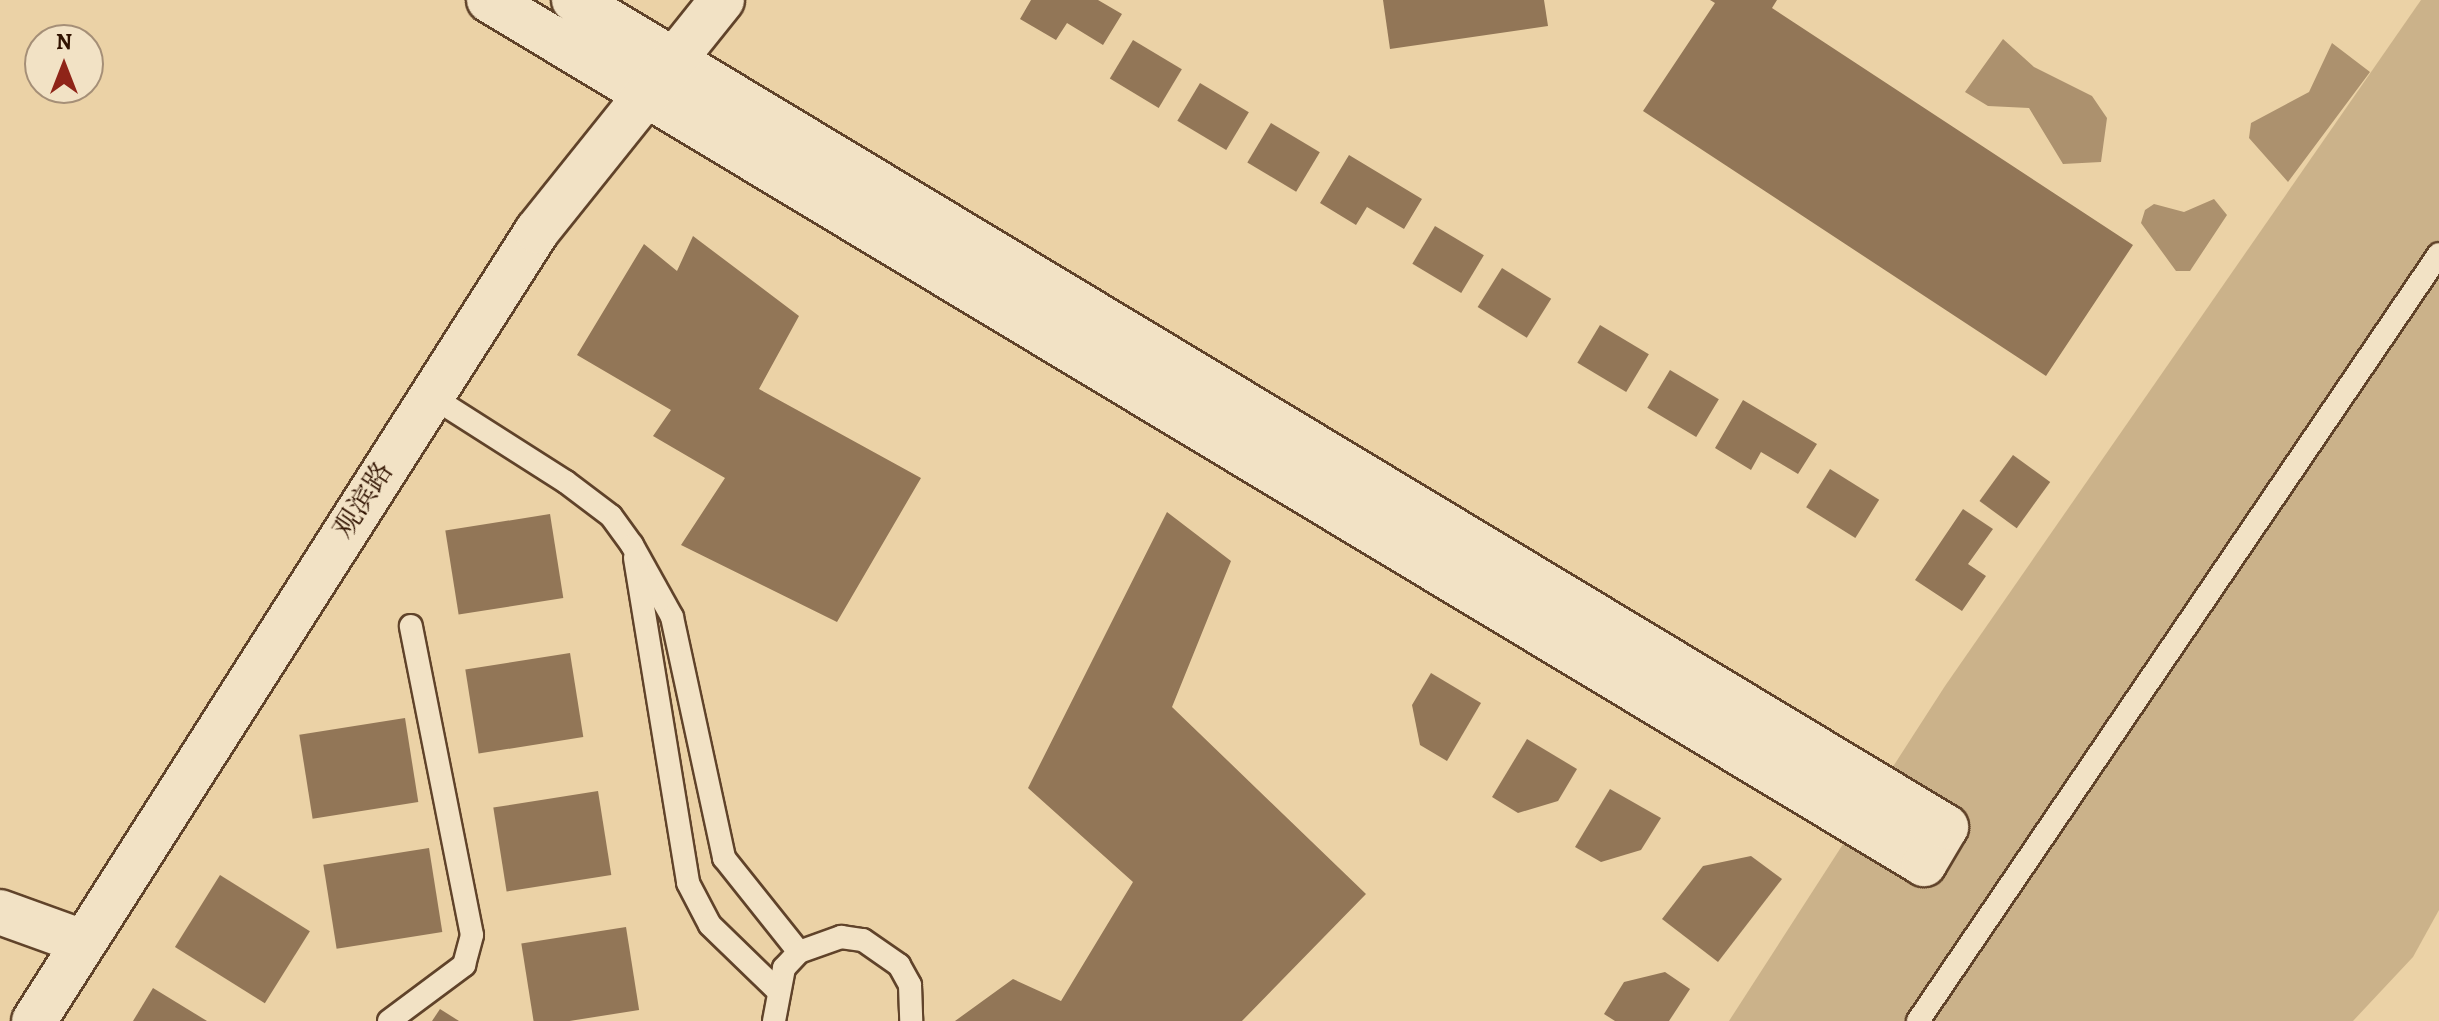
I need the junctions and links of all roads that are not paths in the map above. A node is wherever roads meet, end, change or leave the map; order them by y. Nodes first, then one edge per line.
1 (489, 0) edge
2 (574, 0) edge
3 (722, 0) edge
4 (675, 59) junction
5 (645, 96) junction
6 (2439, 254) edge
7 (431, 396) junction
8 (632, 545) junction
9 (411, 626) dead end
10 (0, 912) edge
11 (80, 941) junction
12 (799, 952) junction
13 (775, 988) junction
14 (34, 1021) edge
15 (389, 1021) edge
16 (774, 1021) edge
17 (911, 1021) edge
18 (1918, 1021) edge

1 - 5 street
2 - 4 street
3 - 4 street, 观滨路
4 - 5 street, 观滨路
4 - 5 street
5 - 7 street, 观滨路
6 - 18 lane
7 - 8 lane
7 - 11 street, 观滨路
8 - 12 lane
8 - 13 lane
9 - 15 lane
10 - 11 street
11 - 14 street, 观滨路
12 - 13 lane
12 - 17 lane
13 - 16 lane

